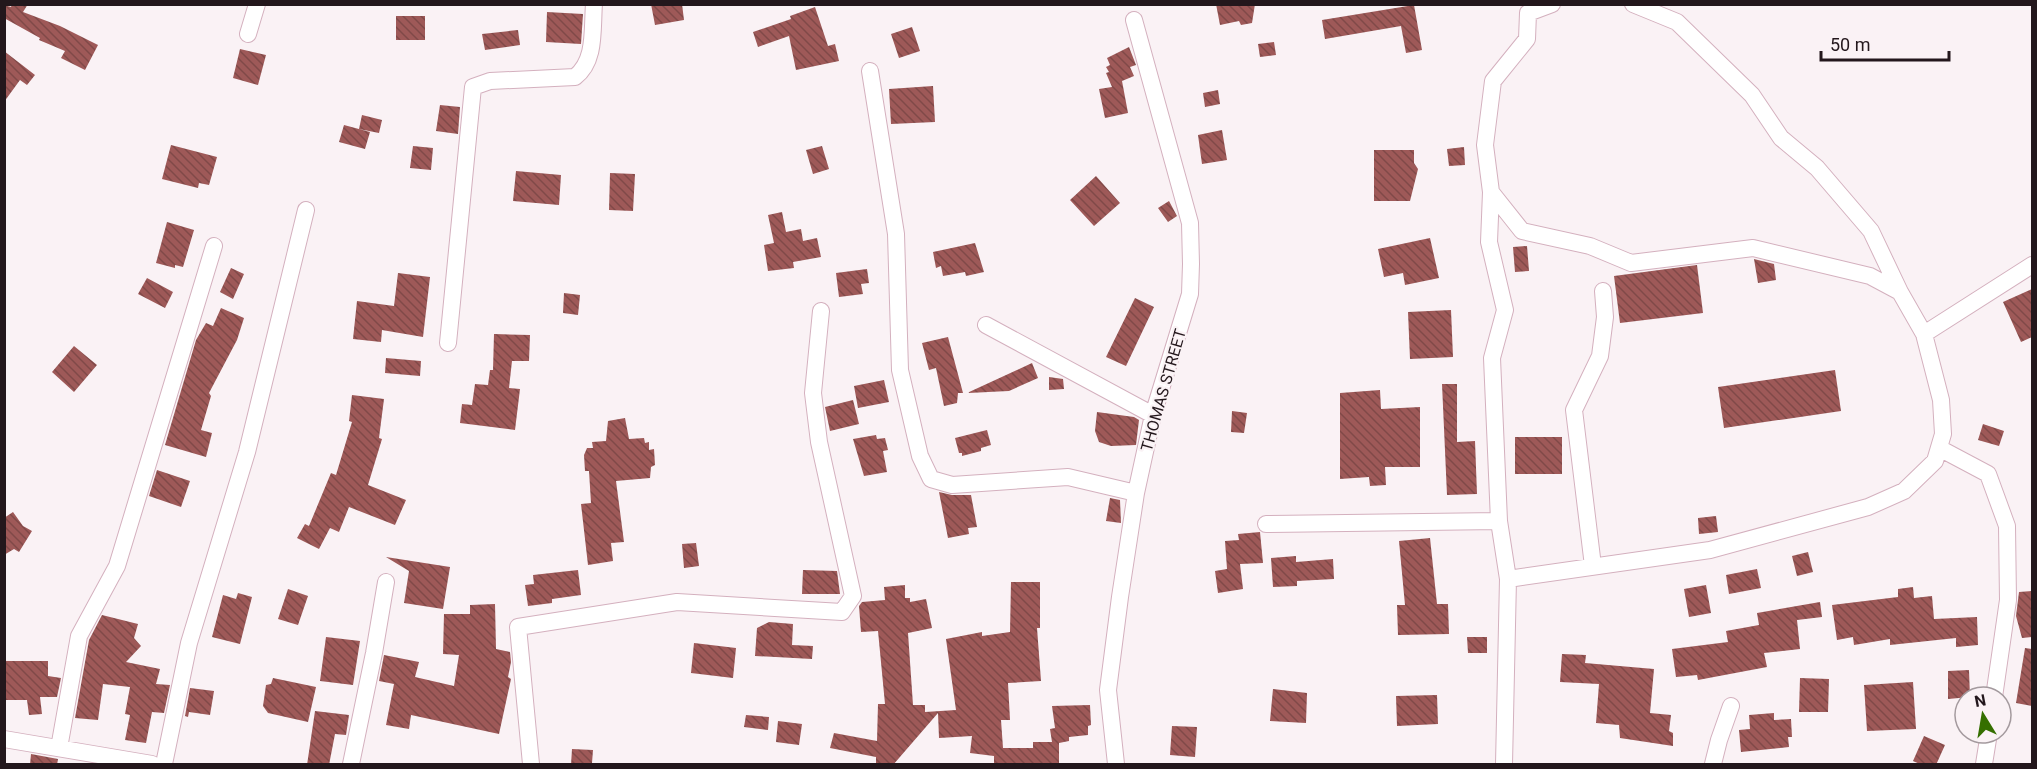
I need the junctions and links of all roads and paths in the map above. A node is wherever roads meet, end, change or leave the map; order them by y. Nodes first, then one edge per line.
1 (257, 4) edge
2 (594, 4) edge
3 (1552, 4) edge
4 (1633, 4) edge
5 (1134, 20) dead end
6 (248, 34) dead end
7 (870, 71) dead end
8 (1491, 192) junction
9 (306, 210) dead end
10 (214, 246) dead end
11 (2032, 265) edge
12 (1603, 291) dead end
13 (1900, 292) junction
14 (821, 311) dead end
15 (986, 325) dead end
16 (1924, 334) junction
17 (448, 343) dead end
18 (1154, 415) junction
19 (1939, 448) junction
20 (1136, 493) junction
21 (1499, 521) junction
22 (1266, 524) dead end
23 (1593, 566) junction
24 (1508, 579) junction
25 (386, 582) dead end
26 (1996, 685) edge
27 (1731, 706) dead end
28 (4, 739) edge
29 (1987, 745) edge
30 (59, 748) junction
31 (152, 765) edge
32 (164, 765) edge
33 (351, 765) edge
34 (531, 765) edge
35 (1116, 765) edge
36 (1504, 765) edge
37 (1713, 765) edge
38 (1984, 765) edge

1 - 6 street
2 - 17 street
3 - 8 street
4 - 13 street
5 - 18 street, THOMAS STREET
7 - 20 street
8 - 13 street
8 - 21 street
9 - 32 street
10 - 30 street
11 - 16 street
12 - 23 street
13 - 16 street
14 - 34 street
15 - 18 street
16 - 19 street
18 - 20 street, THOMAS STREET
19 - 23 street
19 - 26 street
20 - 35 street, THOMAS STREET
21 - 22 street
21 - 24 street
23 - 24 street
24 - 36 street
25 - 33 street
27 - 37 street
28 - 30 street
29 - 38 street
30 - 31 street

